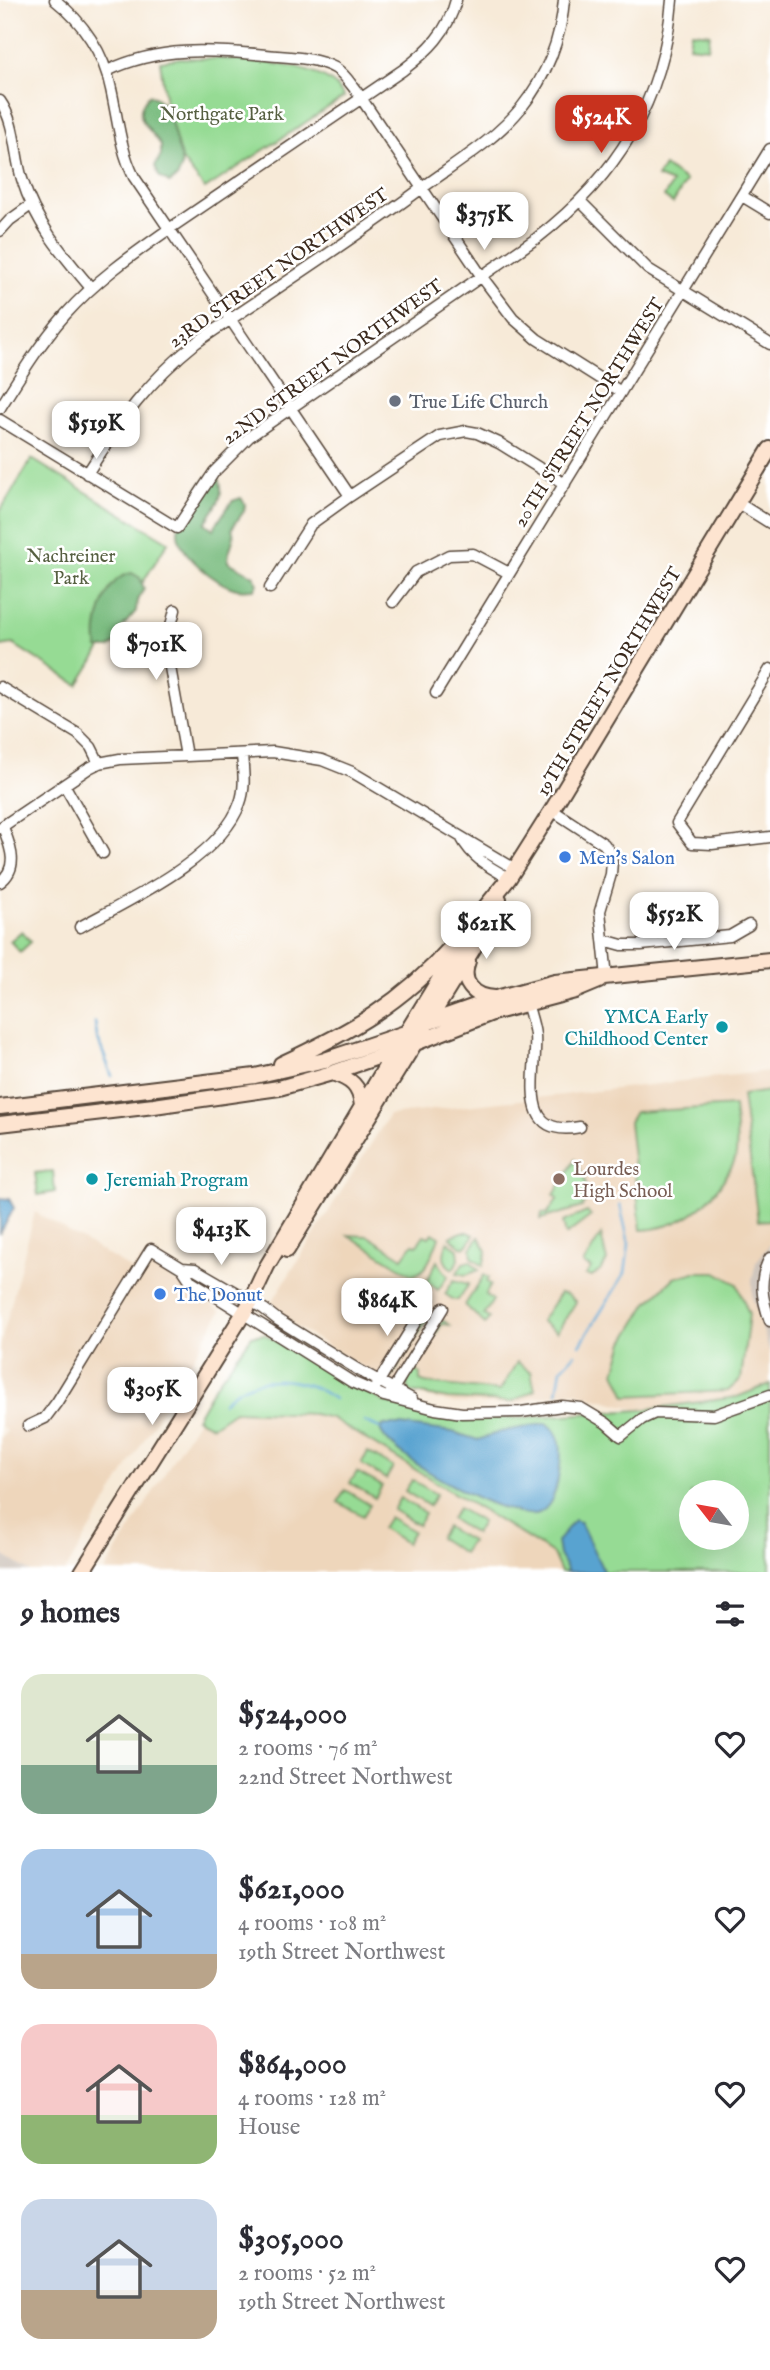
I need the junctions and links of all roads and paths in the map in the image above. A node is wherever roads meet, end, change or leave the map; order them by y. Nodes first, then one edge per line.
1 (55, 0) edge
2 (456, 0) edge
3 (564, 0) edge
4 (672, 0) edge
5 (107, 71) junction
6 (362, 99) junction
7 (0, 101) edge
8 (770, 149) edge
9 (422, 188) junction
10 (742, 196) junction
11 (580, 201) junction
12 (32, 205) junction
13 (770, 213) edge
14 (169, 229) junction
15 (0, 231) edge
16 (482, 276) junction
17 (91, 288) junction
18 (684, 292) junction
19 (230, 319) junction
20 (770, 344) edge
21 (621, 392) junction
22 (0, 408) edge
23 (290, 408) junction
24 (0, 420) edge
25 (770, 449) edge
26 (770, 460) edge
27 (87, 474) junction
28 (565, 484) junction
29 (350, 496) junction
30 (738, 503) junction
31 (770, 523) edge
32 (509, 573) junction
33 (270, 588) dead end
34 (393, 602) dead end
35 (175, 610) dead end
36 (770, 668) edge
37 (0, 687) edge
38 (436, 693) dead end
39 (242, 754) junction
40 (187, 756) junction
41 (99, 763) junction
42 (65, 786) junction
43 (552, 810) junction
44 (2, 827) edge
45 (770, 837) edge
46 (103, 853) dead end
47 (512, 874) junction
48 (0, 882) edge
49 (479, 915) junction
50 (749, 925) dead end
51 (80, 927) dead end
52 (604, 940) junction
53 (473, 949) junction
54 (770, 960) edge
55 (607, 978) junction
56 (499, 997) junction
57 (527, 1003) junction
58 (427, 1023) junction
59 (412, 1037) junction
60 (395, 1051) junction
61 (332, 1073) junction
62 (255, 1076) junction
63 (362, 1106) junction
64 (0, 1107) edge
65 (0, 1124) edge
66 (580, 1127) dead end
67 (769, 1259) edge
68 (429, 1300) dead end
69 (246, 1307) junction
70 (443, 1308) dead end
71 (770, 1321) edge
72 (379, 1380) junction
73 (373, 1391) junction
74 (391, 1393) junction
75 (770, 1395) edge
76 (29, 1426) dead end
77 (82, 1572) edge

1 - 5 street
2 - 6 street
3 - 9 street, 23RD STREET NORTHWEST
4 - 11 street, 22ND STREET NORTHWEST
5 - 6 street
5 - 14 street
6 - 9 street
6 - 14 street
7 - 12 street
8 - 10 street, 20TH STREET NORTHWEST
9 - 16 street
9 - 19 street, 23RD STREET NORTHWEST
10 - 13 street
10 - 18 street, 20TH STREET NORTHWEST
11 - 16 street, 22ND STREET NORTHWEST
11 - 18 street
12 - 15 street
12 - 17 street
14 - 17 street
14 - 19 street
16 - 21 street
16 - 23 street, 22ND STREET NORTHWEST
17 - 22 street
18 - 20 street
18 - 21 street, 20TH STREET NORTHWEST
19 - 23 street
19 - 27 street, 23RD STREET NORTHWEST
21 - 28 street, 20TH STREET NORTHWEST
23 - 27 street, 22ND STREET NORTHWEST
23 - 29 street
24 - 27 street
25 - 30 main road, 19TH STREET NORTHWEST
26 - 30 main road, 19TH STREET NORTHWEST
28 - 29 street
28 - 32 street, 20TH STREET NORTHWEST
29 - 33 street
30 - 31 street
30 - 43 main road, 19TH STREET NORTHWEST
32 - 34 street
32 - 38 street, 20TH STREET NORTHWEST
35 - 40 street
36 - 45 street
37 - 41 street
39 - 40 street
39 - 47 street
39 - 51 street
40 - 41 street
41 - 42 street
42 - 44 street
42 - 46 street
43 - 47 main road, 19TH STREET NORTHWEST
43 - 52 street
44 - 48 street
47 - 49 main road, 19TH STREET NORTHWEST
47 - 53 main road, 19TH STREET NORTHWEST
49 - 59 main road, 19TH STREET NORTHWEST
49 - 62 main road
50 - 52 street
52 - 55 street
53 - 56 main road
53 - 58 main road, 19TH STREET NORTHWEST
54 - 55 main road
55 - 56 main road
55 - 57 main road
56 - 58 main road
57 - 59 main road
57 - 66 street
58 - 59 main road
59 - 60 main road, 19TH STREET NORTHWEST
59 - 62 main road
59 - 69 main road, 19TH STREET NORTHWEST
60 - 61 main road
60 - 63 main road, 19TH STREET NORTHWEST
61 - 63 main road
61 - 65 main road
62 - 64 main road
63 - 69 main road, 19TH STREET NORTHWEST
67 - 71 street
68 - 72 street
69 - 72 street
69 - 73 street
69 - 76 street
69 - 77 main road, 19TH STREET NORTHWEST
70 - 74 street
72 - 73 street
72 - 74 street
73 - 74 street
74 - 75 street

